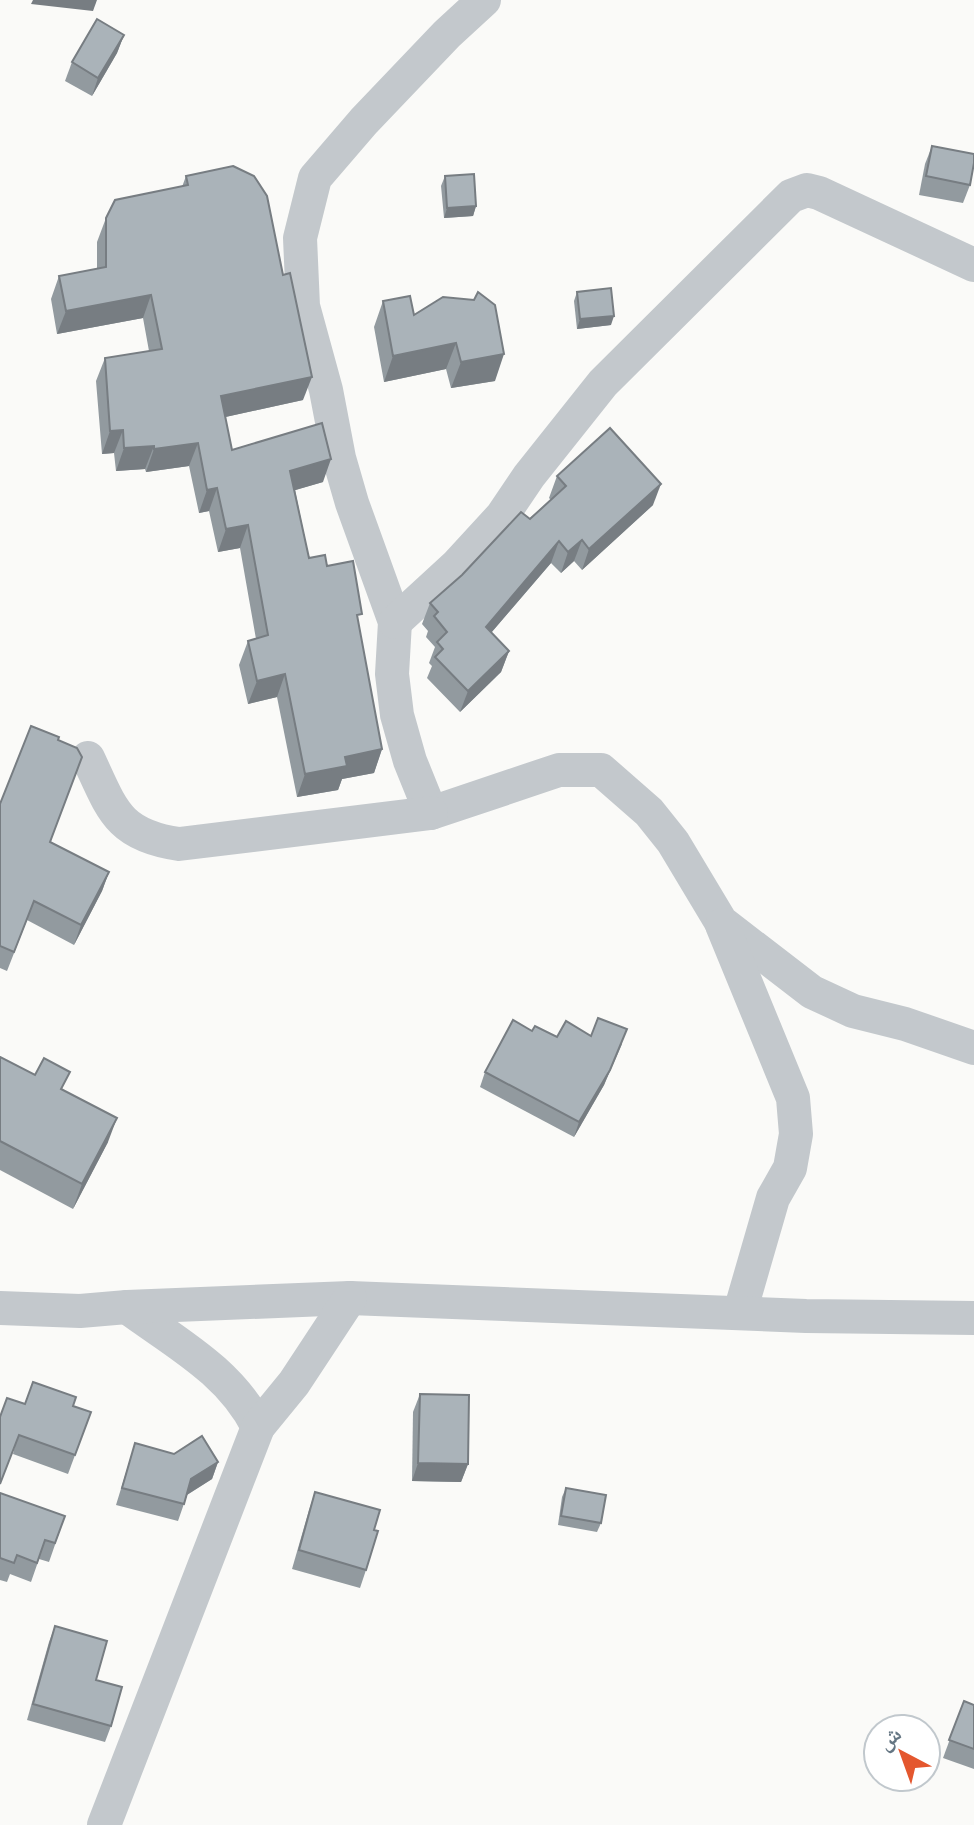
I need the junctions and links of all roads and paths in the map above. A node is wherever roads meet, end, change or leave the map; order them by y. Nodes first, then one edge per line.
1 (484, 0) edge
2 (974, 265) edge
3 (395, 622) junction
4 (88, 758) dead end
5 (431, 813) junction
6 (721, 922) junction
7 (974, 1048) edge
8 (350, 1298) junction
9 (127, 1307) junction
10 (0, 1308) edge
11 (740, 1312) junction
12 (974, 1318) edge
13 (258, 1427) junction
14 (104, 1825) edge

1 - 3 street
2 - 3 street
3 - 5 street
4 - 5 street
5 - 6 street
6 - 7 street
6 - 11 street
8 - 9 street
8 - 11 street
8 - 13 street
9 - 10 street
9 - 13 street
11 - 12 street
13 - 14 street

